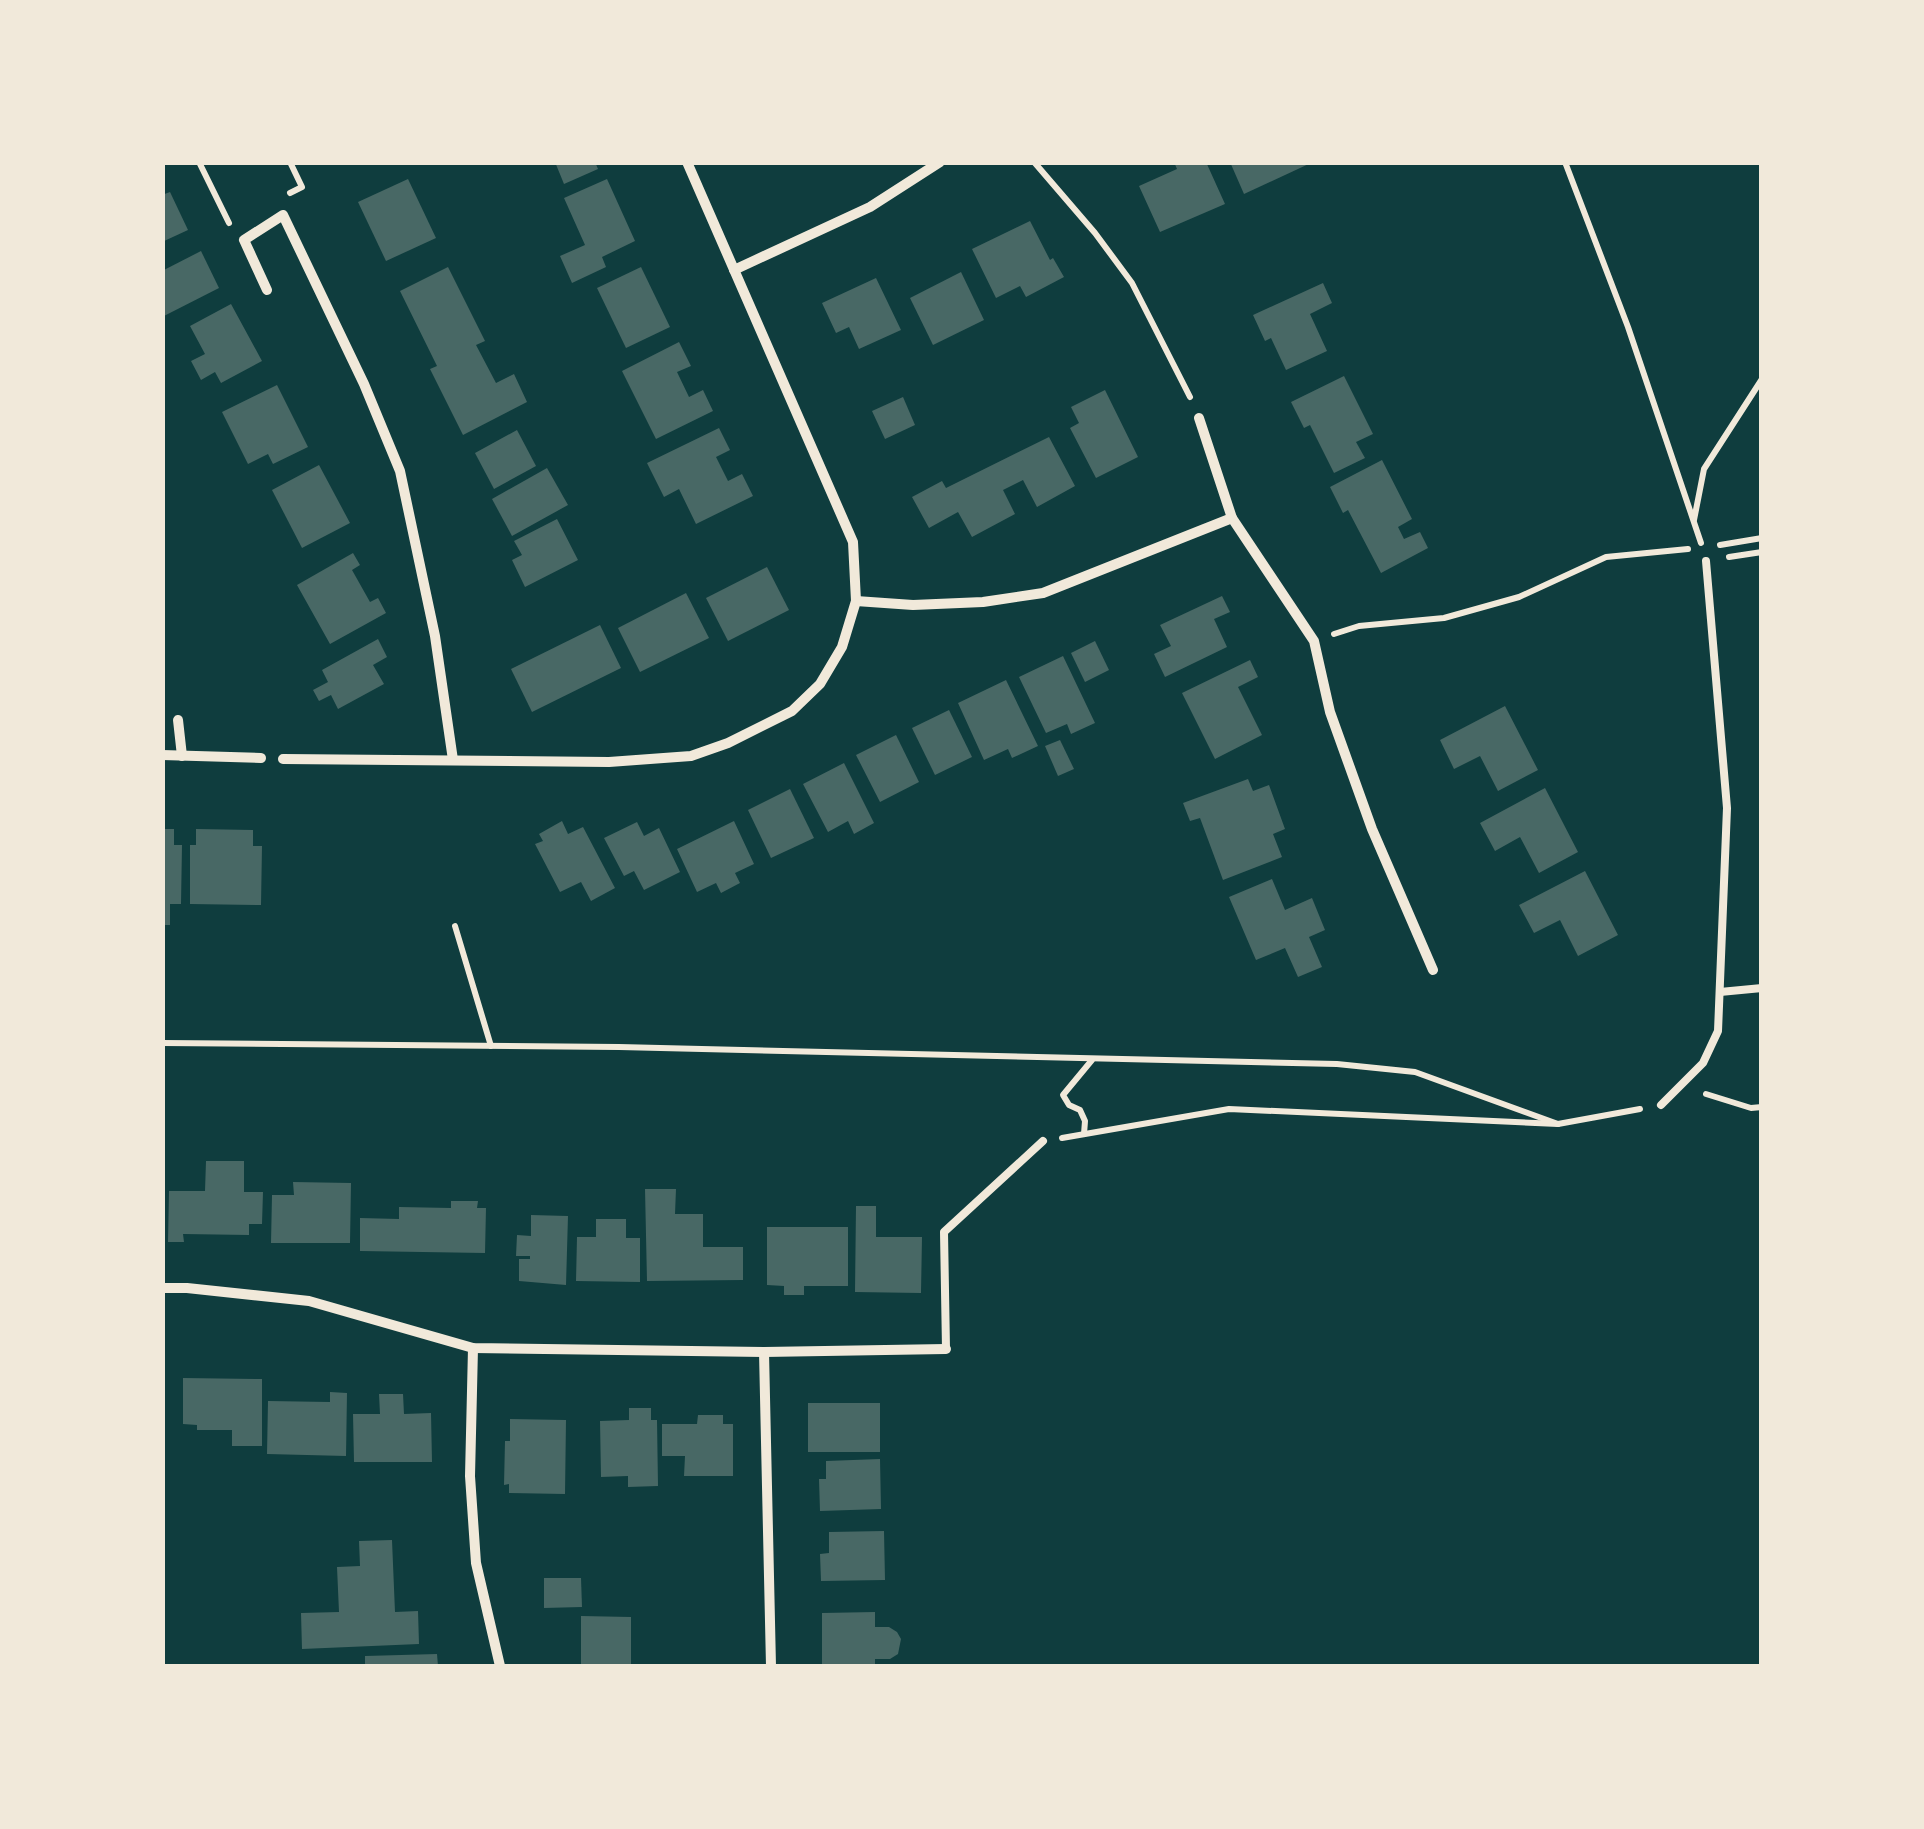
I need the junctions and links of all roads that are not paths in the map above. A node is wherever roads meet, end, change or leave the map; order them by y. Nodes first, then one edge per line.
1 (688, 162) edge
2 (940, 162) edge
3 (734, 270) junction
4 (266, 290) dead end
5 (1200, 418) road end
6 (1232, 518) junction
7 (1706, 561) road end
8 (856, 601) junction
9 (178, 720) dead end
10 (162, 755) edge
11 (182, 756) junction
12 (262, 758) dead end
13 (284, 759) dead end
14 (453, 760) junction
15 (1433, 970) dead end
16 (1762, 988) edge
17 (1720, 992) junction
18 (1661, 1105) road end
19 (1043, 1141) road end
20 (162, 1288) edge
21 (473, 1348) junction
22 (946, 1349) joint
23 (764, 1352) junction
24 (500, 1666) edge
25 (771, 1666) edge

1 - 3 street
2 - 3 street
3 - 8 street
4 - 14 street
5 - 6 street
6 - 8 street
6 - 15 street
7 - 17 lane
8 - 14 street
9 - 11 street
10 - 11 street
11 - 12 street
13 - 14 street
16 - 17 lane
17 - 18 lane
19 - 22 lane
20 - 21 street
21 - 23 street
21 - 24 street
22 - 23 street
23 - 25 street

